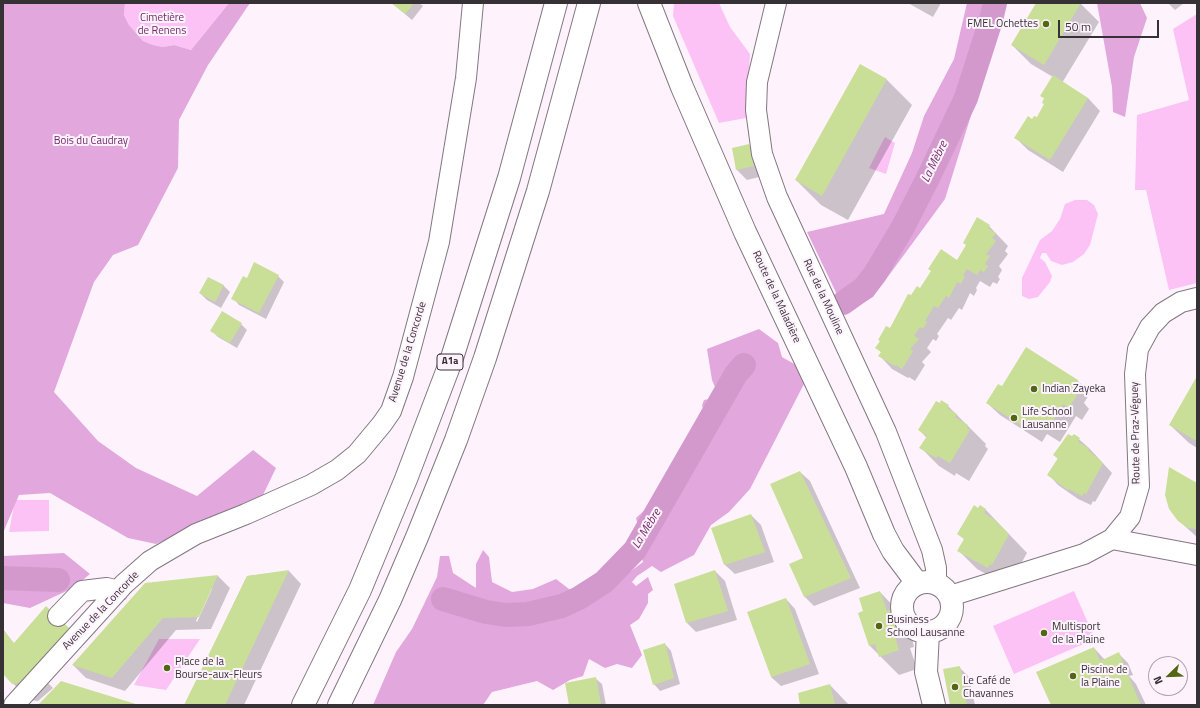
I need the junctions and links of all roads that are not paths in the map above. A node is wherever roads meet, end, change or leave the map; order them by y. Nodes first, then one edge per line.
1 (473, 3) edge
2 (556, 3) edge
3 (589, 3) edge
4 (649, 3) edge
5 (776, 3) edge
6 (1197, 298) edge
7 (1112, 539) junction
8 (1197, 555) edge
9 (934, 588) junction
10 (118, 591) junction
11 (58, 616) dead end
12 (928, 632) junction
13 (926, 672) junction
14 (3, 703) edge
15 (5, 705) edge
16 (14, 705) edge
17 (304, 705) edge
18 (339, 705) edge
19 (929, 705) edge
20 (934, 705) edge

1 - 10 street, Avenue de la Concorde
2 - 17 main road, A1a
3 - 18 main road
4 - 9 main road, Route de la Maladière
5 - 9 street, Rue de la Mouline
6 - 7 street, Route de Praz-Véguey
7 - 8 street
7 - 9 street, Route de Praz-Véguey
9 - 12 main road
9 - 12 main road
10 - 11 street
10 - 16 street, Avenue de la Concorde
12 - 13 main road
13 - 19 street
13 - 20 main road
14 - 15 street

